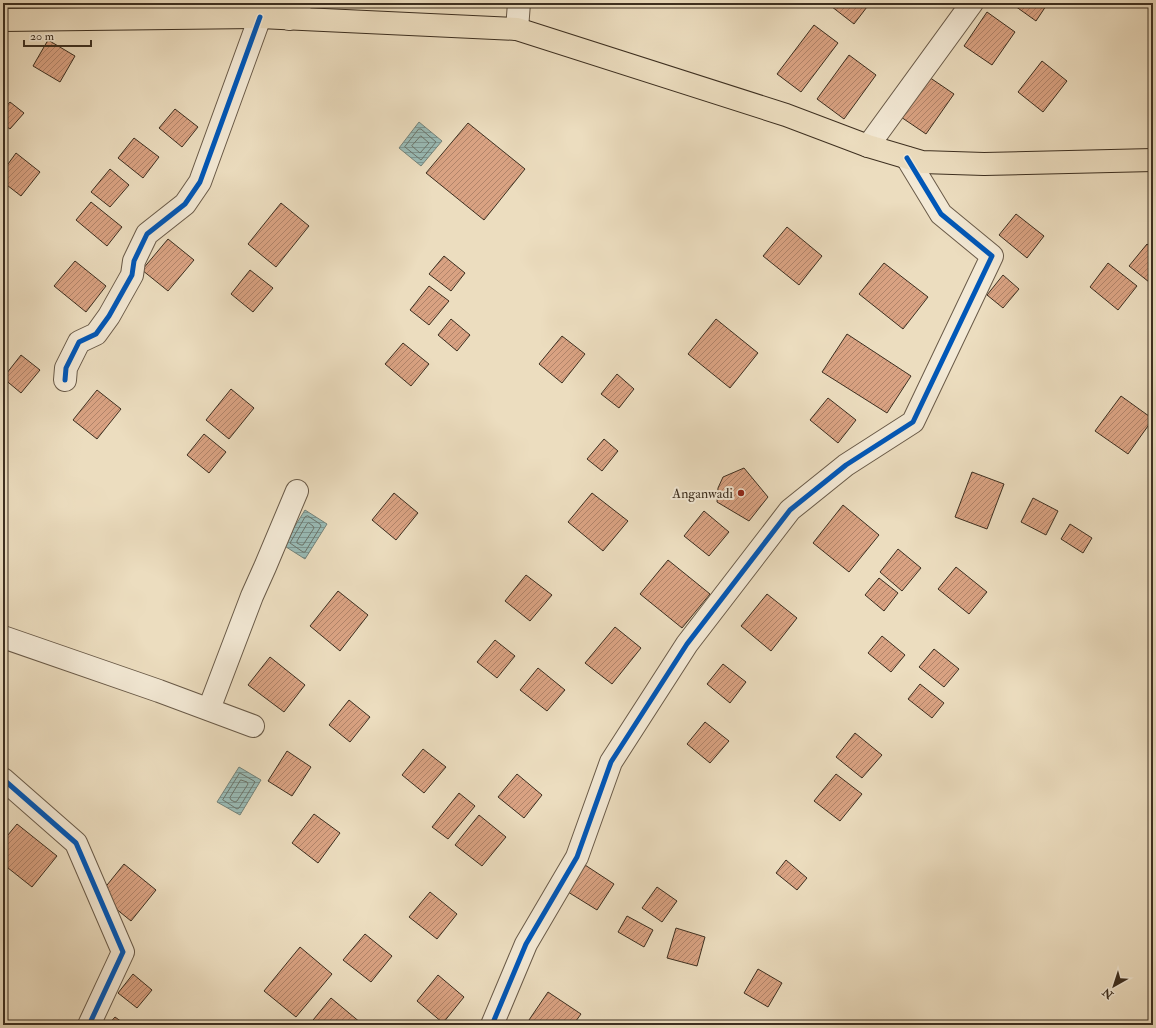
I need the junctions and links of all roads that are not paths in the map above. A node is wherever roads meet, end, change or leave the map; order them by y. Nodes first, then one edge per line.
1 (519, 3) edge
2 (972, 3) edge
3 (295, 11) edge
4 (260, 17) junction
5 (3, 20) edge
6 (517, 29) junction
7 (868, 146) junction
8 (908, 158) junction
9 (1153, 160) edge
10 (65, 380) dead end
11 (297, 492) dead end
12 (3, 637) edge
13 (209, 710) junction
14 (253, 726) dead end
15 (3, 779) edge
16 (89, 1025) edge
17 (492, 1025) edge

1 - 6 street
2 - 7 street
3 - 4 main road
3 - 6 main road
4 - 5 main road
4 - 10 street
6 - 7 main road
7 - 8 main road
8 - 9 main road
8 - 17 street
11 - 13 street
12 - 13 street
13 - 14 street
15 - 16 street

